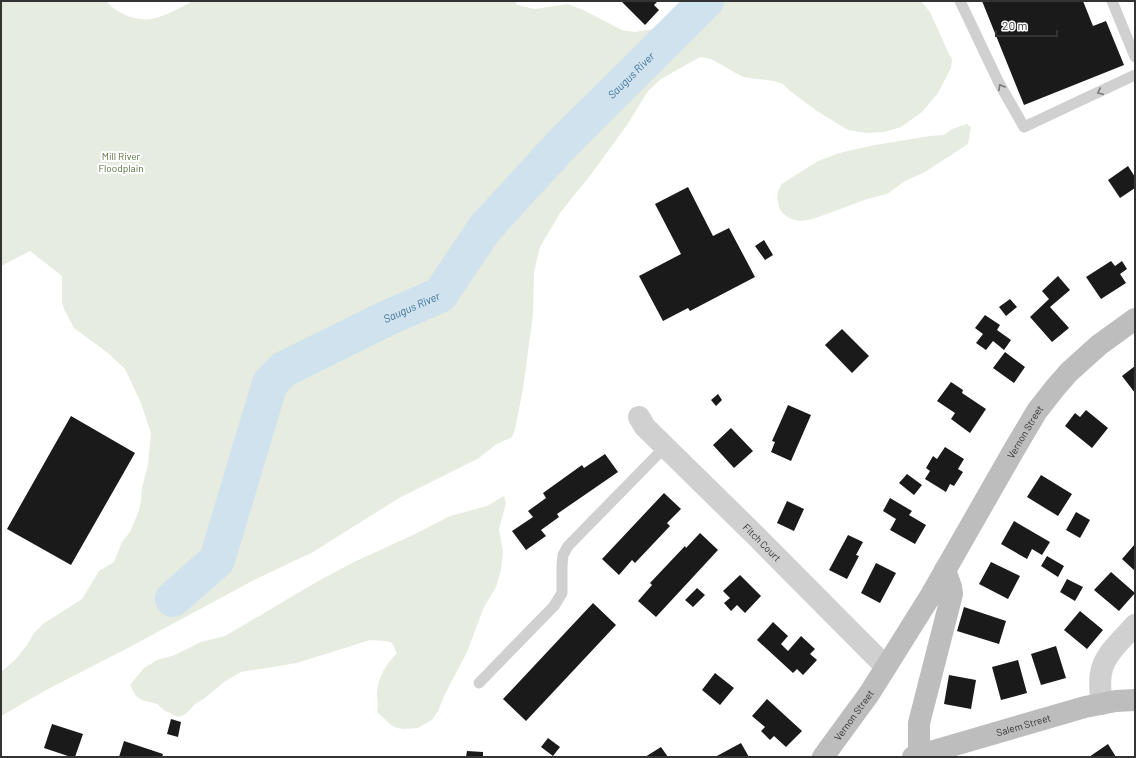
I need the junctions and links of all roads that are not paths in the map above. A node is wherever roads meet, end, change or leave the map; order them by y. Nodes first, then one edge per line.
1 (960, 1) edge
2 (1112, 1) edge
3 (1135, 57) edge
4 (1135, 75) edge
5 (1135, 319) edge
6 (638, 418) dead end
7 (665, 447) junction
8 (945, 570) junction
9 (1135, 625) edge
10 (886, 667) junction
11 (479, 683) dead end
12 (1135, 700) edge
13 (1101, 704) junction
14 (916, 756) edge
15 (823, 757) edge

4 -> 1 lane
2 - 3 lane
5 - 8 main road, Vernon Street
6 - 7 street, Fitch Court
7 - 10 street, Fitch Court
7 - 11 lane
8 - 10 main road, Vernon Street
8 - 14 main road
9 - 13 street
10 - 15 main road, Vernon Street
12 - 13 main road, Salem Street
13 - 14 main road, Salem Street

